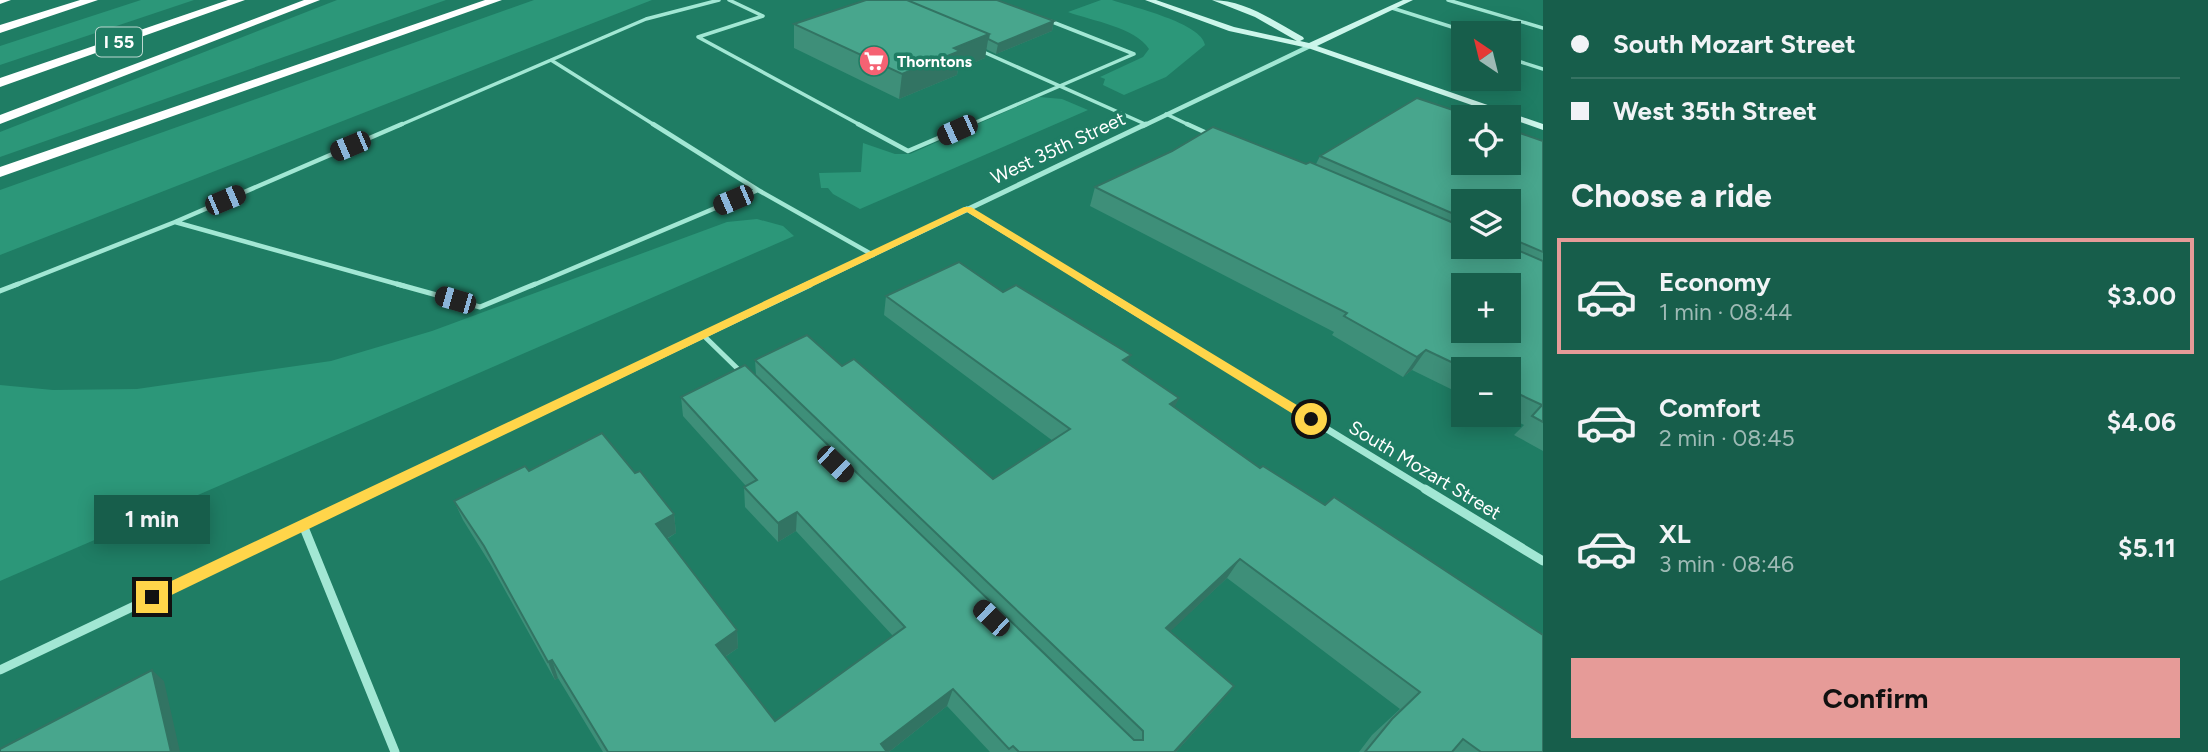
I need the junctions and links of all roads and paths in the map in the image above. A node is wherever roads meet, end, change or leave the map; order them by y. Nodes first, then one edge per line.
1 (5, 0) edge
2 (93, 0) edge
3 (239, 0) edge
4 (314, 0) edge
5 (496, 0) edge
6 (719, 0) edge
7 (729, 0) edge
8 (1149, 0) edge
9 (1216, 0) edge
10 (1409, 0) edge
11 (1447, 0) edge
12 (0, 1) edge
13 (1392, 8) junction
14 (1038, 17) edge
15 (1451, 27) edge
16 (1543, 28) edge
17 (0, 29) edge
18 (1310, 46) junction
19 (974, 48) edge
20 (551, 60) junction
21 (1521, 62) edge
22 (1543, 69) edge
23 (0, 83) edge
24 (1059, 86) junction
25 (1166, 114) junction
26 (0, 120) edge
27 (1145, 124) junction
28 (1543, 127) edge
29 (1222, 139) edge
30 (0, 172) edge
31 (758, 190) junction
32 (967, 209) junction
33 (175, 222) junction
34 (873, 256) junction
35 (0, 291) edge
36 (703, 335) junction
37 (747, 378) edge
38 (303, 525) junction
39 (1543, 561) edge
40 (0, 670) edge
41 (395, 752) edge

1 - 12 highway
2 - 17 highway, I 55
3 - 23 highway, I 55
4 - 26 highway
5 - 30 highway
6 - 20 lane
7 - 24 lane
8 - 18 main road
9 - 18 main road
10 - 13 main road, West 35th Street
11 - 16 lane
13 - 15 lane
13 - 18 main road, West 35th Street
14 - 24 lane
18 - 25 street, West 35th Street
18 - 28 main road
19 - 24 lane
20 - 31 lane
20 - 33 lane
21 - 22 lane
24 - 27 lane
25 - 27 street, West 35th Street
25 - 29 lane
27 - 32 street, West 35th Street
31 - 33 lane
31 - 34 lane
32 - 34 street, West 35th Street
32 - 39 street, South Mozart Street
33 - 35 lane
34 - 36 street, West 35th Street
36 - 37 lane
36 - 38 street, West 35th Street
38 - 40 street, West 35th Street
38 - 41 street

